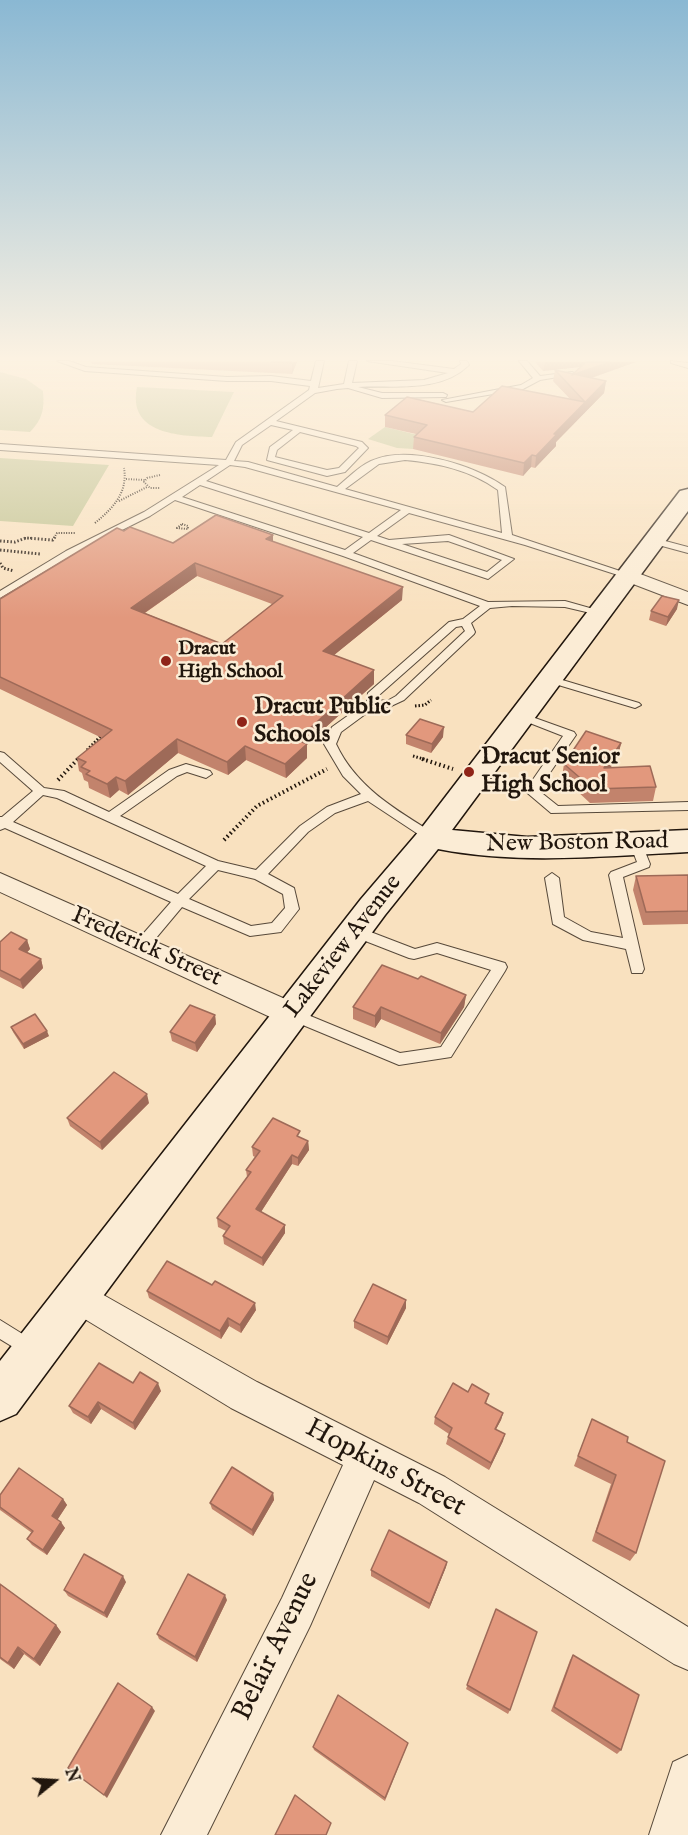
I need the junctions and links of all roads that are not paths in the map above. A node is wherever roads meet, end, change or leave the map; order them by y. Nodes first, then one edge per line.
1 (0, 447) edge
2 (238, 447) edge
3 (276, 447) edge
4 (362, 447) edge
5 (229, 462) junction
6 (199, 482) junction
7 (339, 490) junction
8 (688, 496) edge
9 (174, 497) junction
10 (407, 510) junction
11 (370, 537) junction
12 (507, 537) junction
13 (387, 542) junction
14 (654, 542) junction
15 (688, 550) edge
16 (346, 554) junction
17 (627, 575) junction
18 (0, 595) edge
19 (688, 599) edge
20 (487, 605) junction
21 (599, 612) junction
22 (466, 622) junction
23 (549, 679) junction
24 (373, 703) junction
25 (635, 705) dead end
26 (521, 716) junction
27 (0, 756) edge
28 (206, 774) dead end
29 (40, 791) junction
30 (372, 795) junction
31 (688, 806) edge
32 (110, 817) junction
33 (1, 823) edge
34 (432, 837) junction
35 (688, 841) edge
36 (636, 844) junction
37 (215, 865) junction
38 (259, 874) junction
39 (552, 878) dead end
40 (0, 882) edge
41 (180, 900) junction
42 (355, 931) junction
43 (631, 945) junction
44 (141, 946) junction
45 (637, 969) dead end
46 (291, 1014) junction
47 (77, 1296) junction
48 (0, 1329) edge
49 (35, 1352) junction
50 (0, 1398) edge
51 (366, 1456) junction
52 (688, 1650) edge
53 (688, 1777) edge
54 (183, 1835) edge
55 (671, 1835) edge

1 - 5 lane
2 - 5 lane
3 - 4 lane
5 - 6 lane
5 - 7 lane
6 - 9 lane
6 - 11 lane
7 - 10 lane
7 - 12 lane
8 - 14 main road, Lakeview Avenue
9 - 16 lane
9 - 18 lane
10 - 11 lane
10 - 12 lane
11 - 13 lane
11 - 16 lane
12 - 17 lane
13 - 13 lane
14 - 15 lane
14 - 17 main road, Lakeview Avenue
16 - 20 lane
17 - 19 street
17 - 21 main road, Lakeview Avenue
20 - 21 lane
20 - 22 lane
21 - 23 main road, Lakeview Avenue
22 - 24 lane
22 - 24 lane
23 - 25 lane
23 - 26 main road, Lakeview Avenue
24 - 30 lane
26 - 31 lane
26 - 34 main road, Lakeview Avenue
27 - 29 lane
28 - 32 lane
29 - 32 lane
29 - 33 lane
30 - 34 lane
30 - 38 lane
32 - 37 lane
33 - 41 lane
34 - 36 main road, New Boston Road
34 - 42 main road, Lakeview Avenue
35 - 36 main road, New Boston Road
36 - 43 lane
37 - 38 lane
37 - 41 lane
38 - 41 lane
39 - 43 lane
40 - 44 street, Frederick Street
41 - 44 lane
42 - 46 main road, Lakeview Avenue
42 - 46 lane
43 - 45 lane
44 - 46 street, Frederick Street
46 - 47 main road, Lakeview Avenue
47 - 49 main road, Lakeview Avenue
47 - 51 street, Hopkins Street
48 - 49 lane
49 - 50 main road, Lakeview Avenue
51 - 52 street, Hopkins Street
51 - 54 street, Belair Avenue
53 - 55 street

